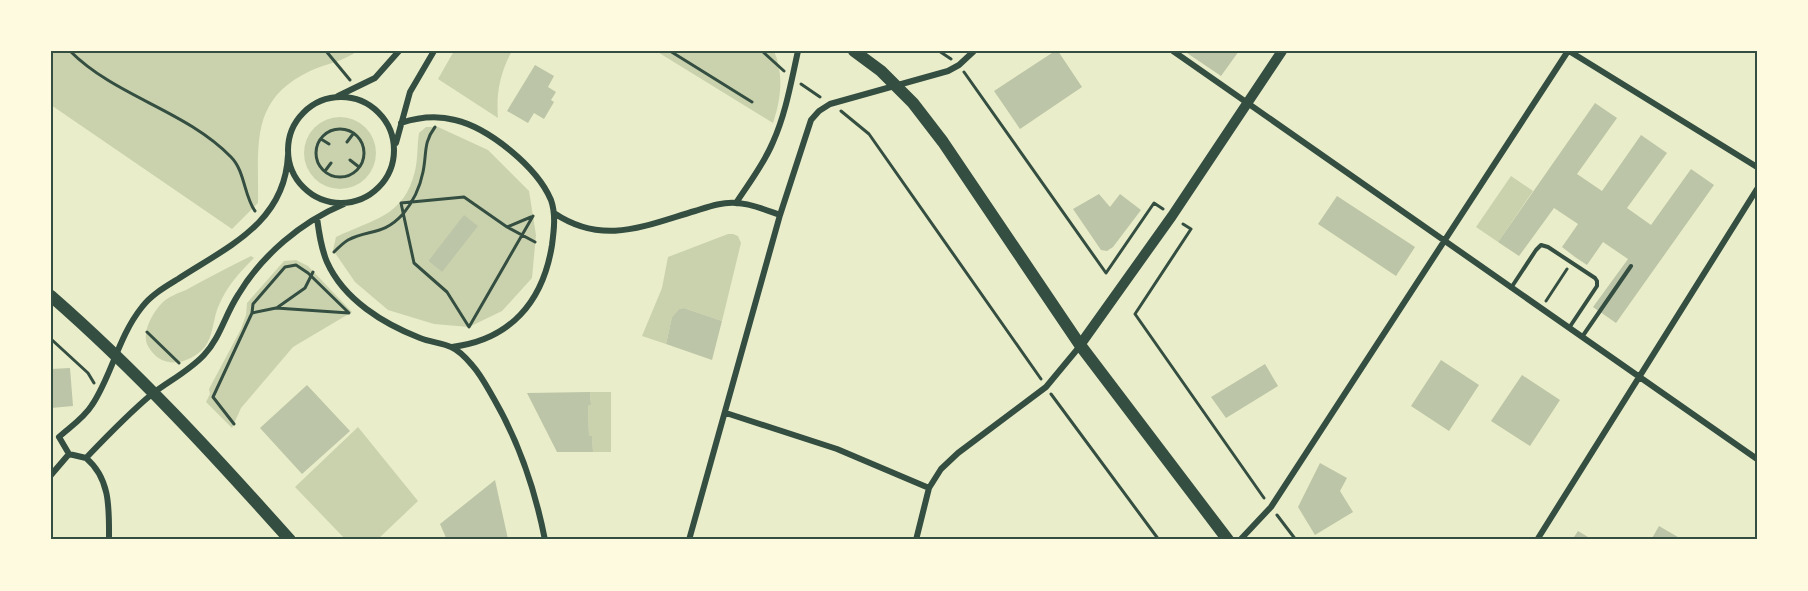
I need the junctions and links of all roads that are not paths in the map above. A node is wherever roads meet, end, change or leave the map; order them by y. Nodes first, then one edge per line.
1 (399, 51) edge
2 (434, 51) edge
3 (798, 51) edge
4 (854, 51) edge
5 (974, 51) edge
6 (1173, 51) edge
7 (1282, 51) edge
8 (1569, 51) edge
9 (896, 86) junction
10 (334, 98) junction
11 (1247, 104) junction
12 (401, 123) junction
13 (395, 144) junction
14 (288, 155) junction
15 (1757, 167) edge
16 (1757, 189) edge
17 (736, 203) junction
18 (344, 204) junction
19 (554, 213) junction
20 (780, 215) junction
21 (317, 218) junction
22 (1445, 242) junction
23 (1631, 266) dead end
24 (1511, 288) junction
25 (51, 296) edge
26 (1569, 328) junction
27 (1582, 337) junction
28 (1080, 345) junction
29 (452, 347) junction
30 (115, 354) junction
31 (1640, 377) junction
32 (154, 393) junction
33 (726, 413) junction
34 (51, 433) edge
35 (59, 437) junction
36 (69, 454) junction
37 (86, 458) junction
38 (1757, 459) edge
39 (51, 475) edge
40 (929, 488) junction
41 (109, 540) edge
42 (290, 540) edge
43 (545, 540) edge
44 (689, 540) edge
45 (916, 540) edge
46 (1227, 540) edge
47 (1240, 540) edge
48 (1537, 540) edge

1 - 10 street
2 - 12 street
3 - 17 street
4 - 9 main road
5 - 9 street
6 - 11 street
7 - 11 main road
8 - 15 street
8 - 22 street
9 - 20 street
9 - 28 main road
10 - 13 street
10 - 14 street
11 - 22 street
11 - 28 main road
12 - 13 street
12 - 19 street
13 - 18 street
14 - 18 street
14 - 30 street
16 - 31 street
17 - 19 street
17 - 20 street
18 - 21 street
19 - 29 street
20 - 33 street
21 - 29 street
21 - 32 street
22 - 24 street
22 - 47 street
23 - 27 lane
24 - 26 street
24 - 26 lane
25 - 30 main road
26 - 27 street
27 - 31 street
28 - 40 street
28 - 46 main road
29 - 43 street
30 - 32 main road
30 - 35 street
31 - 38 street
31 - 48 street
32 - 37 street
32 - 42 main road
33 - 40 street
33 - 44 street
34 - 35 street
35 - 36 street
36 - 37 street
36 - 39 street
37 - 41 street
40 - 45 street

